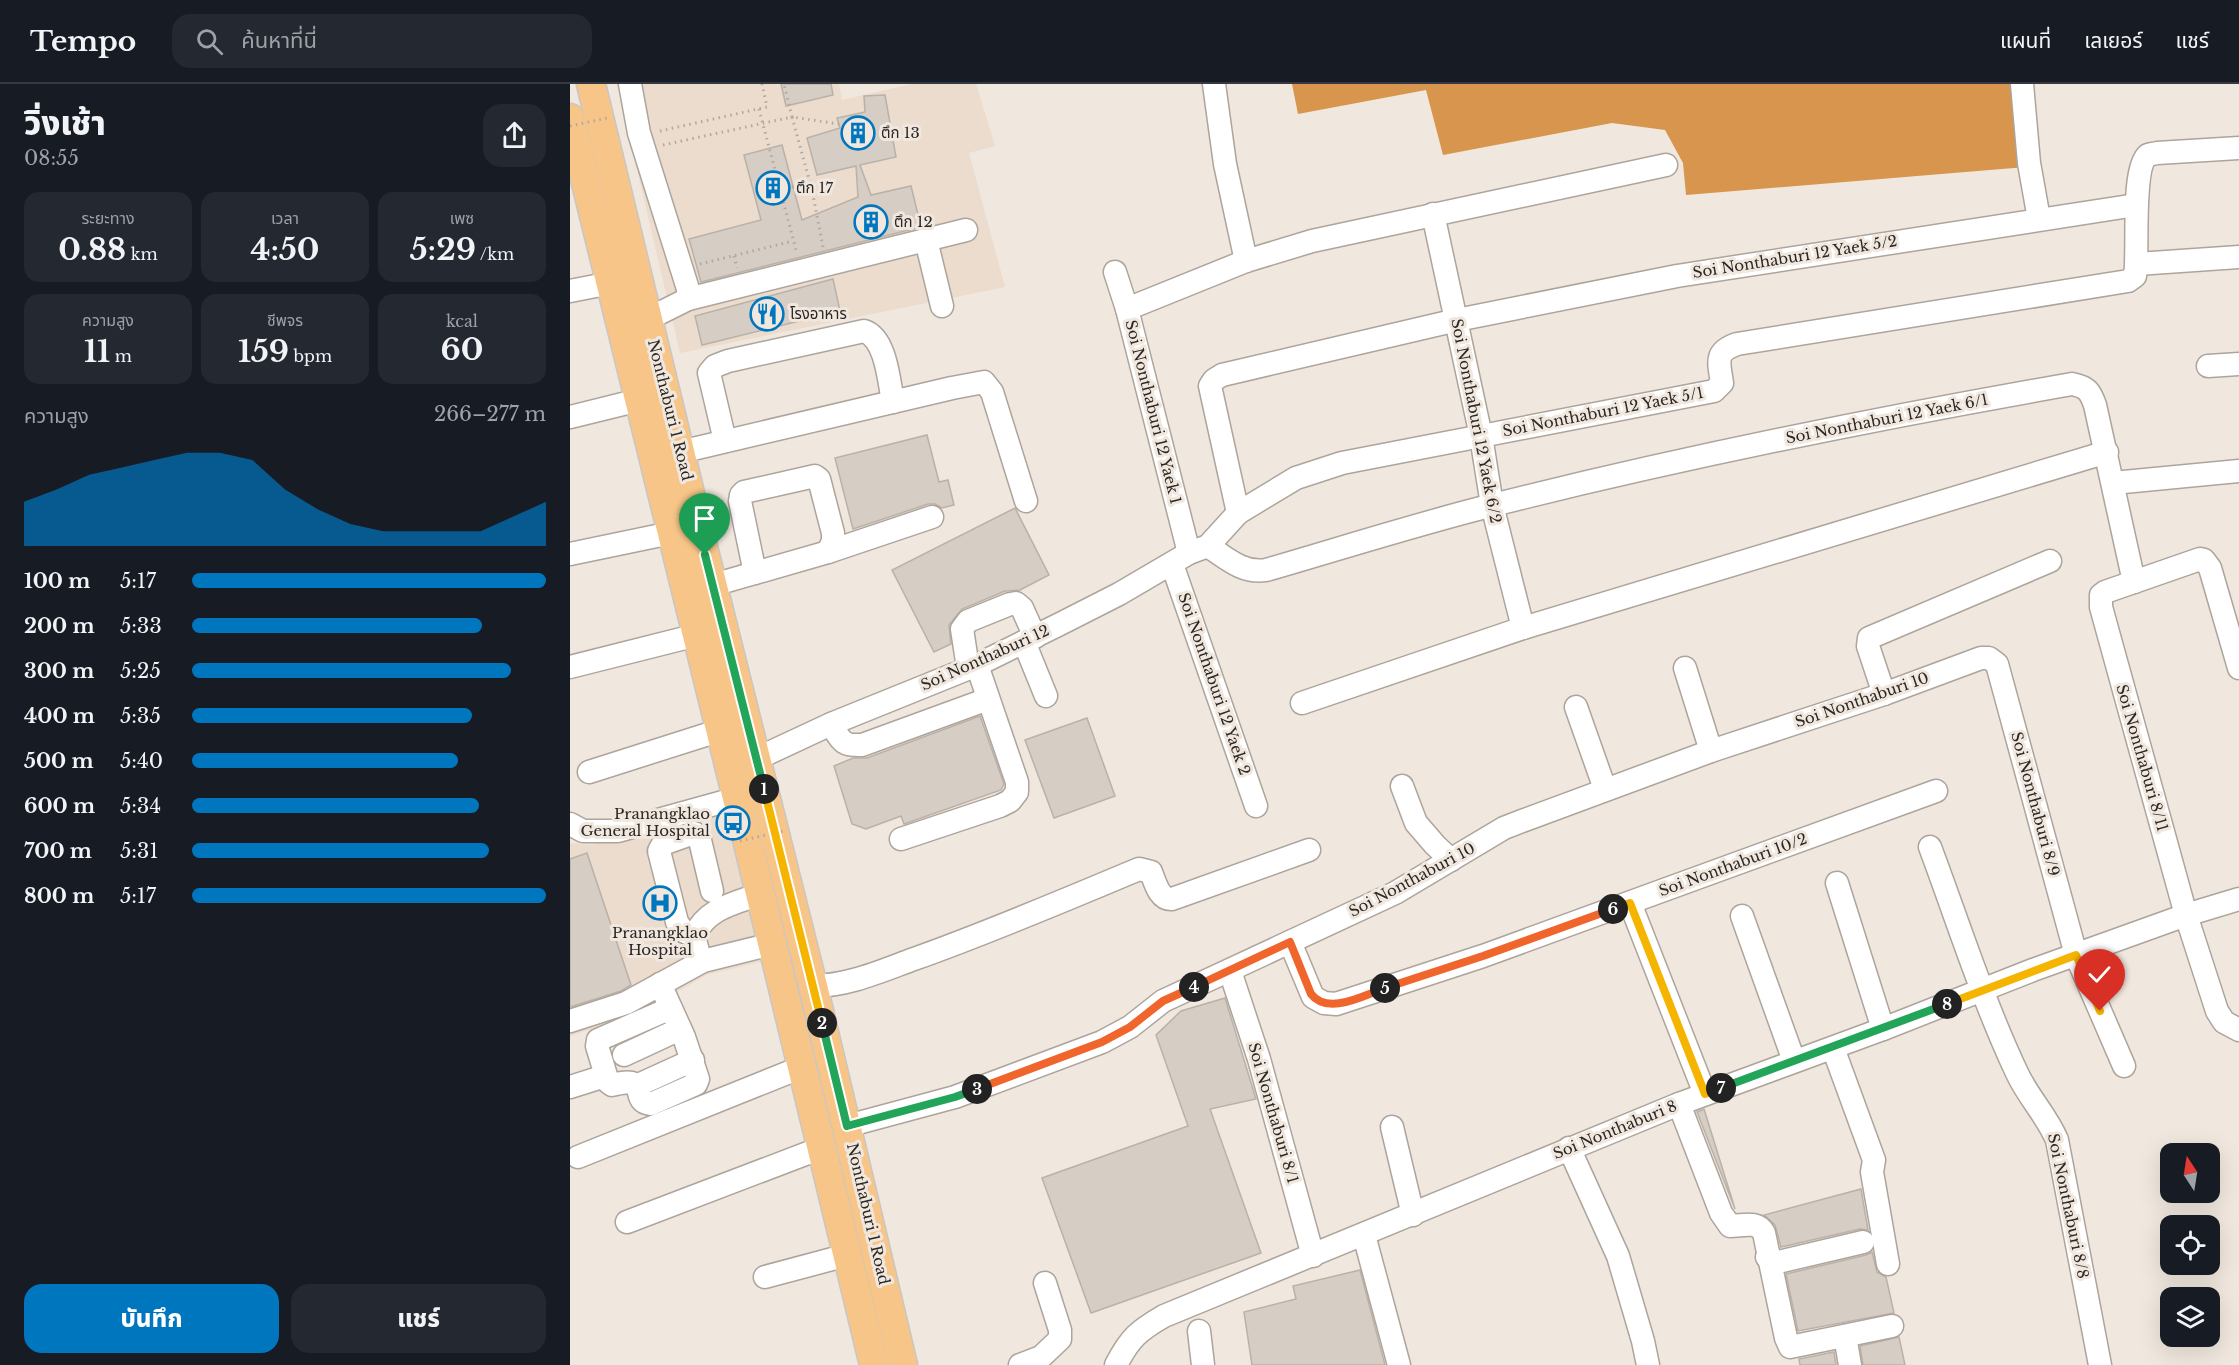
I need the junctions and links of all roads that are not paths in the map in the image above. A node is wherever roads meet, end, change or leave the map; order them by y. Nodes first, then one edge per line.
1 (591, 84) edge
2 (630, 84) edge
3 (1214, 84) edge
4 (2022, 84) edge
5 (570, 118) edge
6 (2239, 148) edge
7 (1665, 165) dead end
8 (577, 175) edge
9 (2136, 205) junction
10 (1433, 214) junction
11 (2039, 219) junction
12 (966, 230) dead end
13 (926, 240) junction
14 (2239, 257) edge
15 (1246, 261) junction
16 (1115, 272) dead end
17 (2132, 273) junction
18 (610, 283) junction
19 (570, 291) edge
20 (695, 298) junction
21 (942, 306) dead end
22 (1127, 309) junction
23 (648, 320) junction
24 (1456, 320) junction
25 (2239, 364) edge
26 (2208, 366) dead end
27 (639, 400) junction
28 (893, 402) junction
29 (570, 417) edge
30 (1481, 436) junction
31 (725, 441) junction
32 (680, 452) junction
33 (2107, 452) junction
34 (2239, 471) edge
35 (2113, 483) junction
36 (1026, 501) dead end
37 (1492, 505) junction
38 (1238, 513) junction
39 (932, 518) dead end
40 (671, 532) junction
41 (828, 552) junction
42 (570, 554) edge
43 (1190, 554) junction
44 (2050, 561) dead end
45 (755, 573) junction
46 (2134, 582) junction
47 (713, 585) junction
48 (1523, 628) junction
49 (697, 635) junction
50 (1029, 640) junction
51 (1989, 658) joint
52 (570, 667) edge
53 (973, 667) junction
54 (1685, 668) dead end
55 (2239, 668) edge
56 (1884, 694) junction
57 (1046, 696) dead end
58 (988, 699) junction
59 (1302, 703) dead end
60 (1576, 707) dead end
61 (831, 724) junction
62 (721, 730) junction
63 (1710, 751) junction
64 (756, 759) junction
65 (589, 771) dead end
66 (1402, 786) dead end
67 (1605, 789) junction
68 (1936, 791) dead end
69 (737, 798) junction
70 (1256, 806) dead end
71 (570, 824) edge
72 (901, 839) dead end
73 (1930, 847) dead end
74 (1309, 850) dead end
75 (1451, 860) junction
76 (1837, 883) dead end
77 (712, 891) dead end
78 (760, 894) junction
79 (2239, 899) edge
80 (1630, 903) junction
81 (2186, 915) junction
82 (1742, 916) dead end
83 (694, 936) junction
84 (1290, 942) junction
85 (772, 944) junction
86 (2076, 955) junction
87 (704, 961) junction
88 (1230, 971) junction
89 (660, 984) junction
90 (813, 986) junction
91 (1983, 990) junction
92 (671, 1008) junction
93 (570, 1021) edge
94 (680, 1029) junction
95 (1883, 1029) junction
96 (2239, 1030) edge
97 (616, 1032) junction
98 (1833, 1048) junction
99 (624, 1055) junction
100 (1794, 1061) junction
101 (2124, 1066) dead end
102 (802, 1067) junction
103 (605, 1076) junction
104 (635, 1084) junction
105 (570, 1087) edge
106 (1705, 1094) junction
107 (1679, 1104) junction
108 (847, 1126) junction
109 (1392, 1127) dead end
110 (821, 1148) junction
111 (1569, 1148) junction
112 (578, 1157) dead end
113 (1413, 1215) junction
114 (627, 1221) dead end
115 (1364, 1235) junction
116 (1863, 1242) dead end
117 (847, 1255) junction
118 (1312, 1256) junction
119 (1767, 1257) junction
120 (1888, 1264) dead end
121 (765, 1277) dead end
122 (1045, 1283) dead end
123 (1892, 1326) dead end
124 (1199, 1331) dead end
125 (1845, 1336) junction
126 (874, 1365) edge
127 (903, 1365) edge
128 (1020, 1365) edge
129 (1116, 1365) edge
130 (1203, 1365) edge
131 (1399, 1365) edge
132 (1648, 1365) edge
133 (1850, 1365) edge
134 (2100, 1365) edge

1 - 23 main road, Nonthaburi 1 Road
2 - 20 street
3 - 15 street
4 - 11 street
5 - 8 main road, Nonthaburi 1 Road
6 - 9 street
7 - 10 street
8 - 18 main road, Nonthaburi 1 Road
9 - 11 street, Soi Nonthaburi 12 Yaek 5/2
9 - 17 street
10 - 15 street
10 - 24 street, Soi Nonthaburi 12 Yaek 6/2
11 - 24 street, Soi Nonthaburi 12 Yaek 5/2
12 - 13 street
13 - 20 street
13 - 21 street
14 - 17 street
15 - 22 street
16 - 22 street, Soi Nonthaburi 12 Yaek 1
17 - 30 street, Soi Nonthaburi 12 Yaek 5/1
18 - 19 street
18 - 27 main road, Nonthaburi 1 Road
20 - 23 street
22 - 43 street, Soi Nonthaburi 12 Yaek 1
23 - 32 main road, Nonthaburi 1 Road
24 - 30 street, Soi Nonthaburi 12 Yaek 6/2
24 - 38 street, Soi Nonthaburi 12 Yaek 5/2
25 - 26 street
27 - 29 street
27 - 40 main road, Nonthaburi 1 Road
28 - 31 street
28 - 31 street
28 - 36 street
30 - 37 street, Soi Nonthaburi 12 Yaek 6/2
30 - 38 street, Soi Nonthaburi 12 Yaek 5/1
31 - 32 street
32 - 47 main road, Nonthaburi 1 Road
33 - 35 street, Soi Nonthaburi 12 Yaek 6/1
33 - 37 street, Soi Nonthaburi 12 Yaek 6/1
33 - 48 street
34 - 35 street
35 - 46 street, Soi Nonthaburi 12 Yaek 6/1
37 - 43 street
37 - 48 street, Soi Nonthaburi 12 Yaek 6/2
38 - 43 street, Soi Nonthaburi 12 Yaek 5/1
39 - 41 street
40 - 42 street
40 - 49 main road, Nonthaburi 1 Road
41 - 45 street
41 - 45 street
43 - 50 street, Soi Nonthaburi 12
43 - 70 street, Soi Nonthaburi 12 Yaek 2
44 - 56 street
45 - 47 street
46 - 55 street
46 - 81 street, Soi Nonthaburi 8/11
47 - 64 main road, Nonthaburi 1 Road
48 - 59 street
49 - 52 street
49 - 62 main road, Nonthaburi 1 Road
50 - 53 street, Soi Nonthaburi 12
50 - 53 street
50 - 57 street
51 - 56 street, Soi Nonthaburi 10
51 - 86 street, Soi Nonthaburi 8/9
53 - 58 street
53 - 61 street, Soi Nonthaburi 12
54 - 63 street
56 - 63 street, Soi Nonthaburi 10
58 - 61 street
58 - 72 street
60 - 67 street
61 - 64 street, Soi Nonthaburi 12
62 - 65 street
62 - 69 main road, Nonthaburi 1 Road
63 - 67 street, Soi Nonthaburi 10
64 - 90 main road, Nonthaburi 1 Road
66 - 75 street
67 - 75 street, Soi Nonthaburi 10
68 - 80 street, Soi Nonthaburi 10/2
69 - 71 street
69 - 78 main road, Nonthaburi 1 Road
73 - 91 street, Soi Nonthaburi 8/8
74 - 90 street
75 - 84 street, Soi Nonthaburi 10
76 - 95 street
77 - 83 street
78 - 83 street
78 - 85 main road, Nonthaburi 1 Road
79 - 81 street, Soi Nonthaburi 8
80 - 84 street, Soi Nonthaburi 10/2
80 - 106 street
81 - 86 street, Soi Nonthaburi 8
81 - 96 street, Soi Nonthaburi 8/11
82 - 100 street
83 - 87 street
84 - 88 street, Soi Nonthaburi 10
85 - 87 street
85 - 102 main road, Nonthaburi 1 Road
86 - 91 street, Soi Nonthaburi 8
86 - 101 street, Soi Nonthaburi 8/9
87 - 89 street
88 - 108 street, Soi Nonthaburi 10
88 - 118 street, Soi Nonthaburi 8/1
89 - 92 street
89 - 93 street
90 - 108 main road, Nonthaburi 1 Road
91 - 95 street, Soi Nonthaburi 8
91 - 134 street, Soi Nonthaburi 8/8
92 - 94 street
92 - 97 street
94 - 99 street
94 - 104 street
95 - 98 street, Soi Nonthaburi 8
97 - 99 street
97 - 103 street
98 - 100 street, Soi Nonthaburi 8
98 - 120 street
99 - 104 street
100 - 106 street, Soi Nonthaburi 8
102 - 110 main road, Nonthaburi 1 Road
102 - 112 street
103 - 104 street
103 - 105 street
106 - 107 street, Soi Nonthaburi 8
107 - 111 street, Soi Nonthaburi 8
107 - 119 street
108 - 127 main road, Nonthaburi 1 Road
109 - 113 street
110 - 114 street
110 - 117 main road, Nonthaburi 1 Road
111 - 113 street, Soi Nonthaburi 8
111 - 132 street
113 - 115 street, Soi Nonthaburi 8
115 - 118 street, Soi Nonthaburi 8
115 - 131 street
116 - 119 street
117 - 121 street
117 - 126 main road, Nonthaburi 1 Road
118 - 129 street, Soi Nonthaburi 8
119 - 125 street
122 - 128 street
123 - 125 street
124 - 130 street
125 - 133 street

